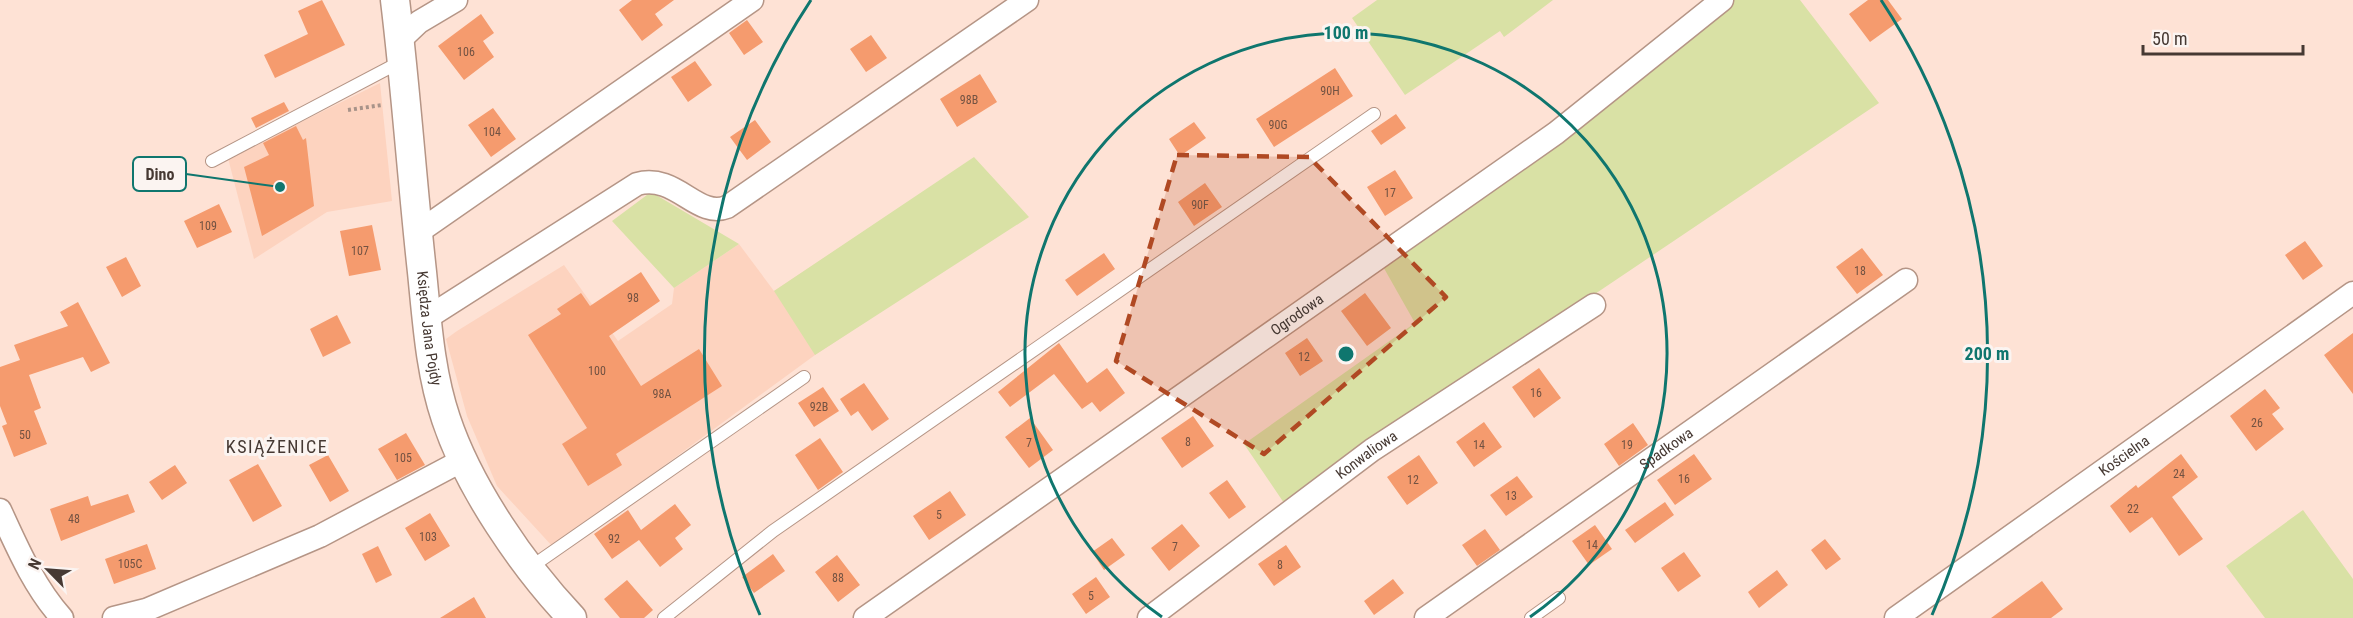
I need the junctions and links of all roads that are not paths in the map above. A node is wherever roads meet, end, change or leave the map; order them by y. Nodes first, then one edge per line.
1 (395, 0) edge
2 (456, 0) edge
3 (752, 0) edge
4 (1027, 0) edge
5 (1722, 0) edge
6 (401, 51) junction
7 (1374, 114) dead end
8 (212, 161) dead end
9 (417, 233) junction
10 (1906, 280) dead end
11 (2353, 293) edge
12 (1594, 305) dead end
13 (427, 318) junction
14 (804, 377) dead end
15 (463, 460) junction
16 (0, 510) edge
17 (531, 567) junction
18 (1559, 598) dead end
19 (62, 618) edge
20 (114, 618) edge
21 (572, 618) edge
22 (664, 618) edge
23 (865, 618) edge
24 (1149, 618) edge
25 (1426, 618) edge
26 (1532, 618) edge
27 (1896, 618) edge

1 - 6 street, Księdza Jana Pojdy
2 - 6 street
3 - 9 street
4 - 13 street
5 - 23 street, Ogrodowa
6 - 8 lane
6 - 9 street, Księdza Jana Pojdy
7 - 22 lane
9 - 13 street, Księdza Jana Pojdy
10 - 25 street, Spadkowa
11 - 27 street, Kościelna
12 - 24 street, Konwaliowa
13 - 15 street, Księdza Jana Pojdy
14 - 17 lane
15 - 17 street, Księdza Jana Pojdy
15 - 20 street
16 - 19 street
17 - 21 street, Księdza Jana Pojdy
18 - 26 lane

